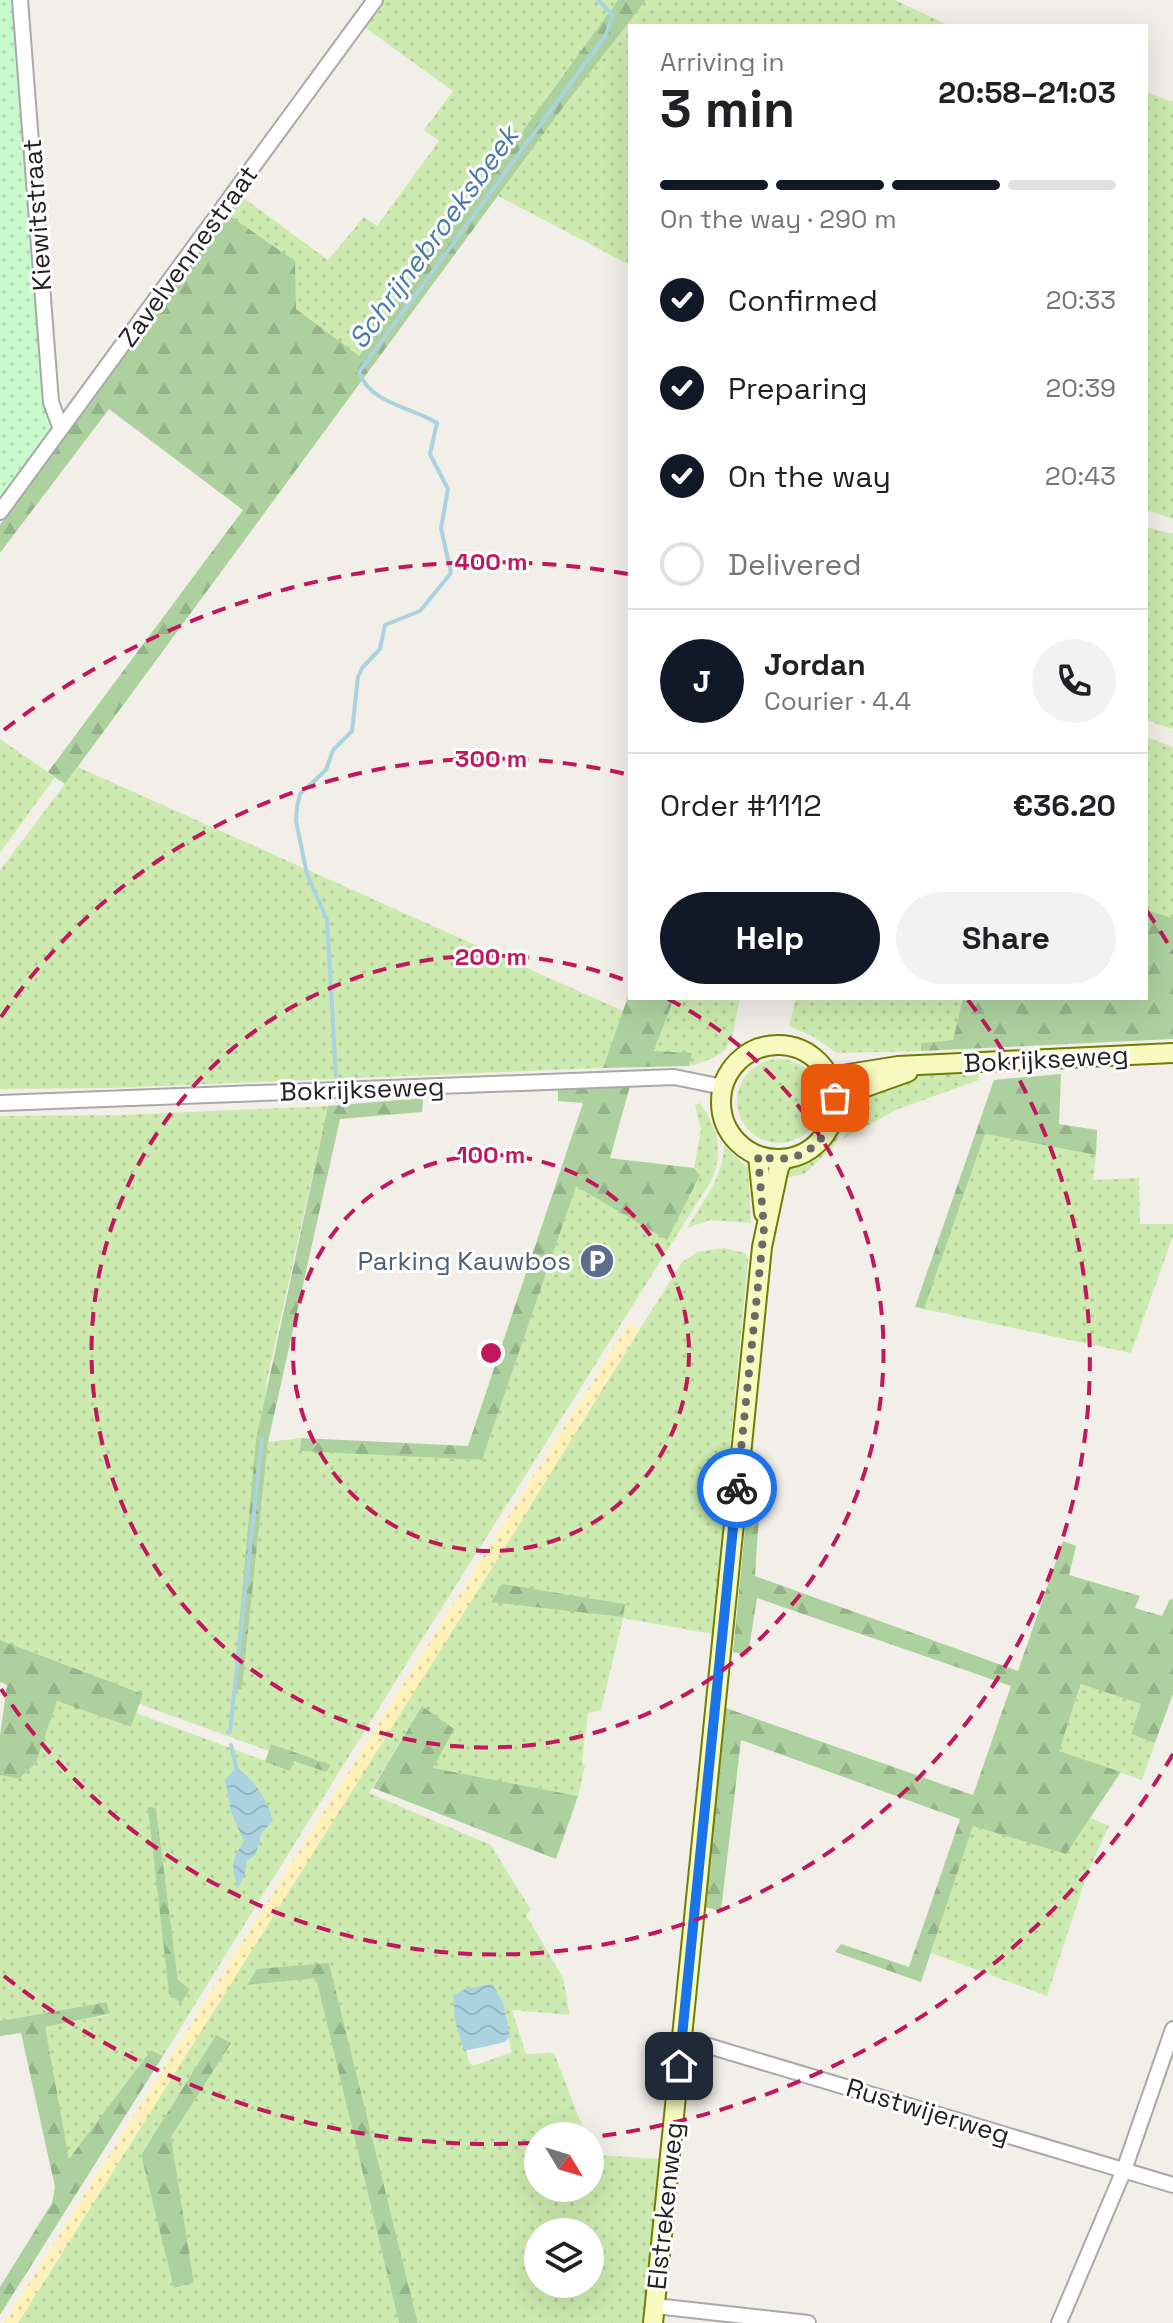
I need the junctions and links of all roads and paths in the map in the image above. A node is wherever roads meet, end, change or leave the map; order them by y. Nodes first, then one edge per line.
1 (20, 0) edge
2 (375, 0) edge
3 (61, 429) junction
4 (0, 512) edge
5 (1173, 1053) edge
6 (919, 1066) junction
7 (830, 1077) junction
8 (723, 1087) junction
9 (835, 1098) junction
10 (0, 1103) edge
11 (758, 1156) junction
12 (784, 1159) junction
13 (764, 1228) junction
14 (1173, 2029) edge
15 (682, 2038) junction
16 (1124, 2170) junction
17 (1173, 2185) edge
18 (654, 2315) edge
19 (808, 2323) edge
20 (1059, 2323) edge

1 - 3 street, Kiewitstraat
2 - 3 street, Zavelvennestraat
3 - 4 street, Zavelvennestraat
5 - 6 street, Bokrijkseweg
6 - 7 street, Bokrijkseweg
6 - 9 street, Bokrijkseweg
7 - 8 street
7 - 9 street
8 - 10 street, Bokrijkseweg
8 - 11 street
9 - 12 street
11 - 12 street
11 - 13 street, Elstrekenweg
12 - 13 street, Elstrekenweg
13 - 15 street, Elstrekenweg
14 - 16 street
15 - 16 street, Rustwijerweg
15 - 18 street, Elstrekenweg
16 - 17 street, Rustwijerweg
16 - 20 street
18 - 19 street

